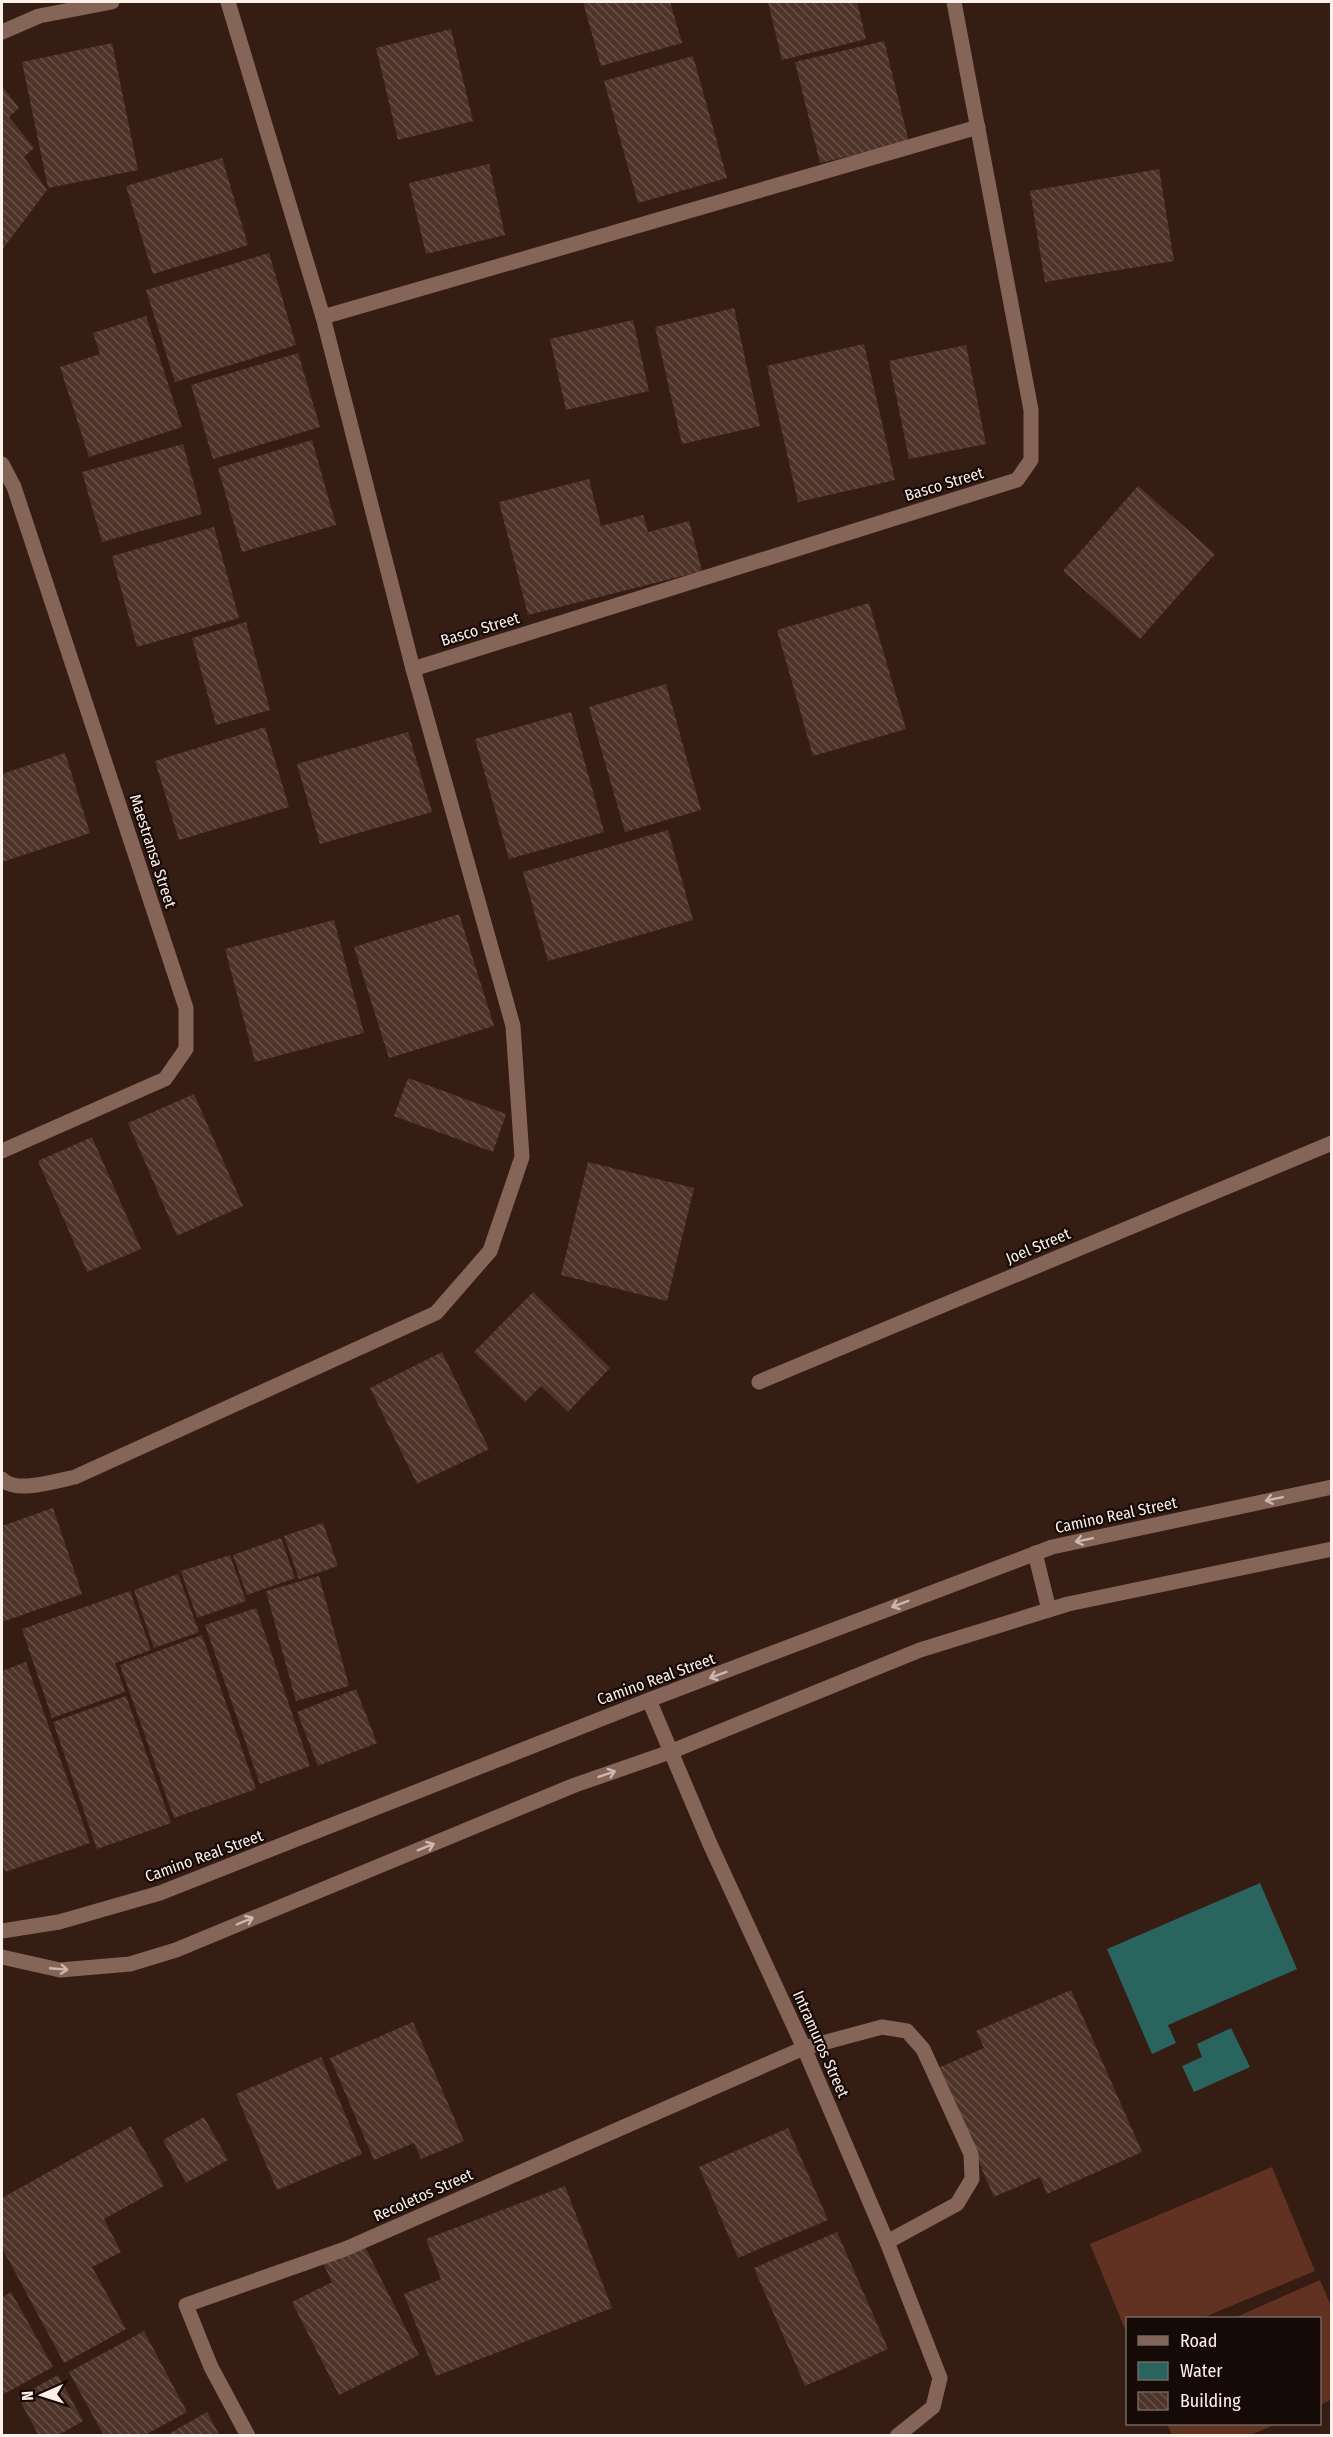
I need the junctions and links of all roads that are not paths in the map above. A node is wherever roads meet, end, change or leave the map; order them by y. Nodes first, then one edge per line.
1 (112, 2) edge
2 (228, 2) edge
3 (954, 2) edge
4 (2, 32) edge
5 (978, 127) junction
6 (323, 316) junction
7 (2, 464) edge
8 (413, 669) junction
9 (1332, 1143) edge
10 (2, 1151) edge
11 (759, 1382) dead end
12 (2, 1479) edge
13 (1332, 1487) edge
14 (1332, 1549) edge
15 (1035, 1553) junction
16 (1049, 1610) junction
17 (648, 1700) junction
18 (670, 1752) junction
19 (2, 1931) edge
20 (2, 1957) edge
21 (804, 2048) junction
22 (887, 2242) junction
23 (248, 2436) edge
24 (897, 2436) edge

1 - 4 street
2 - 6 street
3 - 5 street, Basco Street
5 - 6 street
5 - 8 street, Basco Street
6 - 8 street
7 - 10 street, Maestransa Street
8 - 12 street
9 - 11 street, Joel Street
13 -> 15 street, Camino Real Street
14 - 16 street
15 - 16 street
15 -> 17 street, Camino Real Street
16 - 18 street
17 - 18 street, Intramuros Street
17 - 19 street, Camino Real Street
20 -> 18 street
18 - 21 street, Intramuros Street
21 - 22 street, Intramuros Street
21 - 22 street
21 - 23 street, Recoletos Street
22 - 24 street, Intramuros Street

